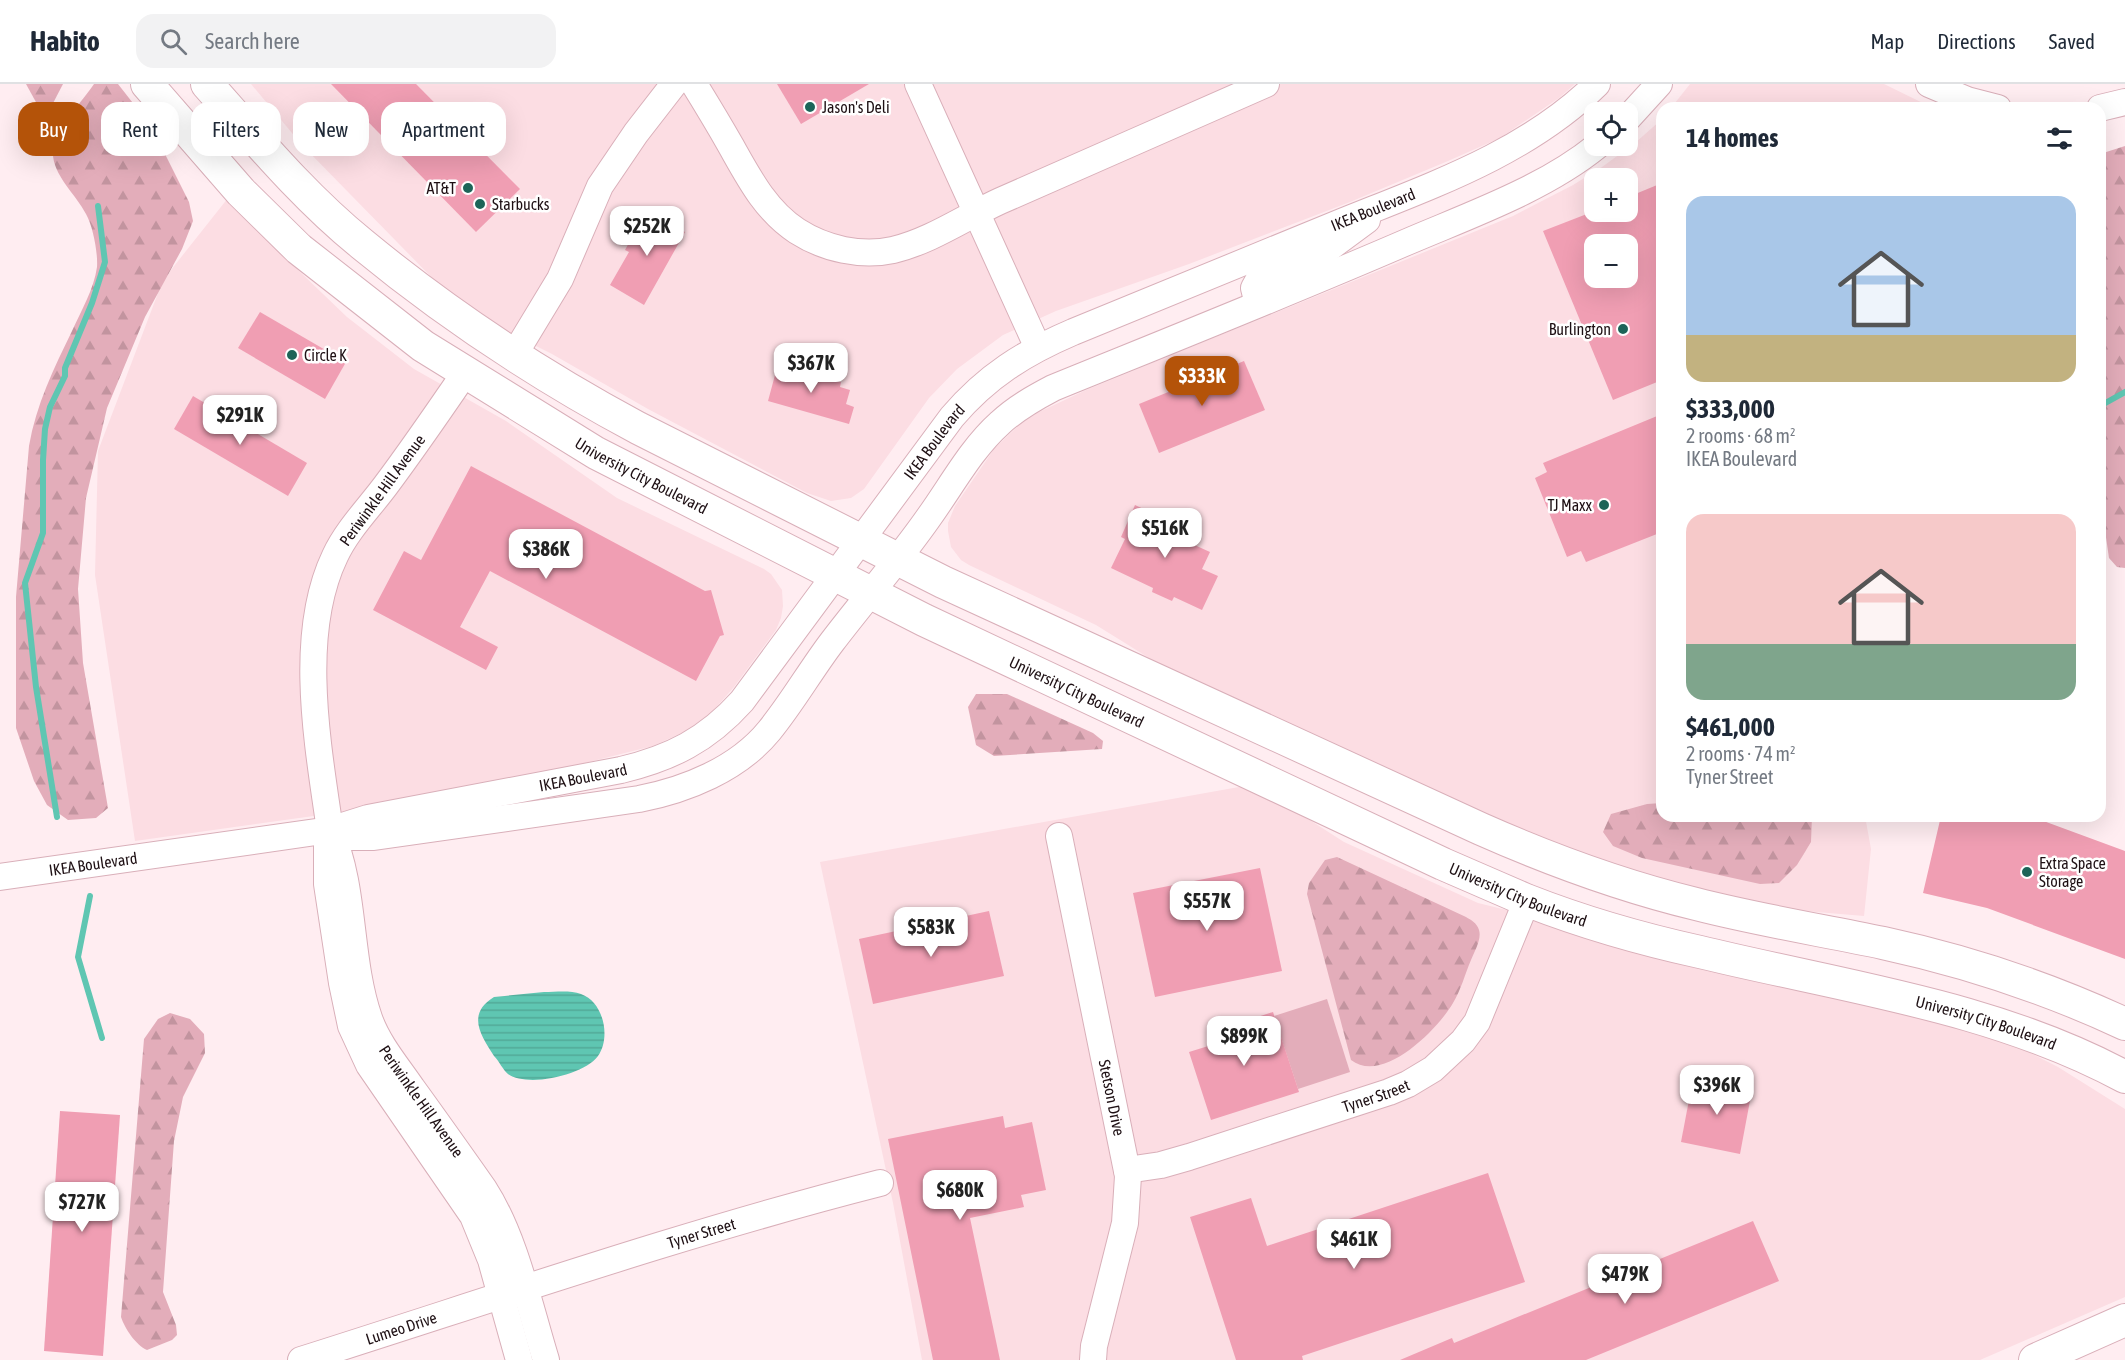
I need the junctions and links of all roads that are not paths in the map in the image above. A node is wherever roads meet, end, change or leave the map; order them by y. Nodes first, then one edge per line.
1 (147, 84) edge
2 (207, 84) edge
3 (674, 84) edge
4 (694, 84) edge
5 (918, 84) edge
6 (1266, 84) edge
7 (1597, 84) edge
8 (1659, 84) edge
9 (1929, 84) edge
10 (1977, 102) edge
11 (2125, 102) edge
12 (1638, 107) edge
13 (2106, 107) edge
14 (1584, 155) edge
15 (1388, 203) junction
16 (976, 212) junction
17 (1258, 304) junction
18 (1038, 348) junction
19 (514, 355) junction
20 (465, 373) junction
21 (860, 540) junction
22 (897, 559) junction
23 (834, 574) junction
24 (871, 593) junction
25 (330, 830) junction
26 (1059, 836) dead end
27 (0, 877) edge
28 (1527, 900) junction
29 (2125, 1024) edge
30 (2125, 1077) edge
31 (1127, 1170) junction
32 (880, 1183) dead end
33 (512, 1293) junction
34 (2125, 1320) edge
35 (301, 1360) edge
36 (519, 1360) edge
37 (546, 1360) edge
38 (1093, 1360) edge
39 (2035, 1360) edge

1 - 20 main road, University City Boulevard
2 - 19 main road
3 - 19 street
4 - 16 street
5 - 16 street
6 - 16 street
7 - 15 street, IKEA Boulevard
8 - 12 street
9 - 10 street
11 - 13 street
14 - 17 street, IKEA Boulevard
15 - 17 street
15 - 18 street, IKEA Boulevard
16 - 18 street
17 - 22 street, IKEA Boulevard
18 - 21 street, IKEA Boulevard
19 - 21 main road
20 - 23 main road, University City Boulevard
20 - 25 street, Periwinkle Hill Avenue
21 - 22 main road
21 - 23 street, IKEA Boulevard
22 - 24 street, IKEA Boulevard
22 - 29 main road
23 - 24 main road, University City Boulevard
23 - 25 street, IKEA Boulevard
24 - 25 street, IKEA Boulevard
24 - 28 main road, University City Boulevard
25 - 27 street, IKEA Boulevard
25 - 33 street, Periwinkle Hill Avenue
26 - 31 street, Stetson Drive
28 - 30 main road, University City Boulevard
28 - 31 street, Tyner Street
31 - 38 street, Stetson Drive
32 - 33 street, Tyner Street
33 - 35 street, Lumeo Drive
33 - 36 street, Periwinkle Hill Avenue
33 - 37 street, Periwinkle Hill Avenue
34 - 39 main road

